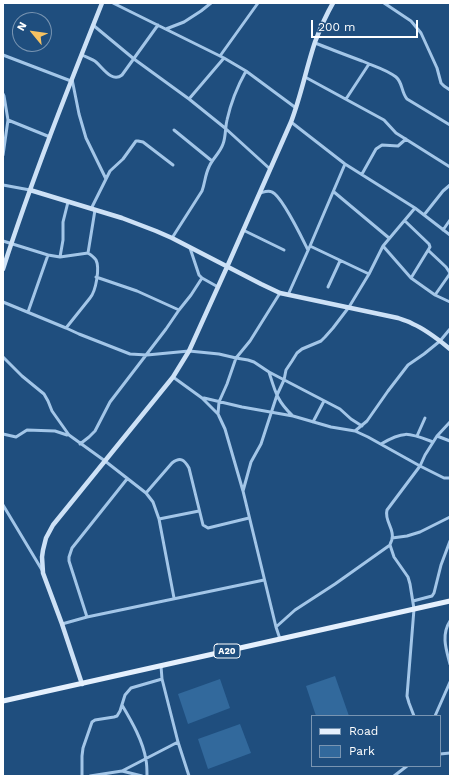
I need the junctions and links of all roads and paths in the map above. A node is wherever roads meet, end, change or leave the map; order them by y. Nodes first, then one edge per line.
1 (102, 3) edge
2 (113, 3) edge
3 (211, 3) edge
4 (258, 3) edge
5 (333, 3) edge
6 (384, 3) edge
7 (93, 25) junction
8 (158, 25) junction
9 (166, 29) junction
10 (315, 43) junction
11 (3, 55) edge
12 (82, 55) junction
13 (220, 56) junction
14 (224, 58) junction
15 (134, 59) junction
16 (370, 64) junction
17 (246, 71) junction
18 (306, 78) junction
19 (72, 79) junction
20 (450, 90) edge
21 (3, 94) edge
22 (188, 99) junction
23 (346, 99) junction
24 (296, 108) junction
25 (8, 120) junction
26 (291, 122) junction
27 (450, 125) edge
28 (225, 128) junction
29 (174, 130) dead end
30 (50, 137) junction
31 (406, 139) junction
32 (3, 155) edge
33 (212, 161) junction
34 (345, 164) junction
35 (173, 165) dead end
36 (450, 166) edge
37 (270, 169) junction
38 (362, 174) junction
39 (106, 179) junction
40 (3, 185) edge
41 (450, 185) edge
42 (30, 190) junction
43 (334, 192) junction
44 (260, 193) junction
45 (68, 202) junction
46 (415, 208) junction
47 (93, 210) junction
48 (424, 215) junction
49 (450, 220) edge
50 (404, 221) junction
51 (243, 230) junction
52 (443, 230) junction
53 (450, 235) edge
54 (172, 238) junction
55 (388, 238) junction
56 (3, 241) edge
57 (11, 243) junction
58 (310, 246) junction
59 (383, 246) junction
60 (190, 248) junction
61 (284, 250) dead end
62 (308, 250) junction
63 (429, 251) junction
64 (88, 253) junction
65 (48, 255) junction
66 (60, 257) junction
67 (340, 261) junction
68 (227, 267) junction
69 (3, 269) edge
70 (369, 274) junction
71 (96, 277) junction
72 (202, 278) junction
73 (411, 278) junction
74 (218, 287) junction
75 (328, 287) dead end
76 (280, 293) junction
77 (288, 295) junction
78 (435, 295) junction
79 (3, 302) edge
80 (450, 302) edge
81 (350, 307) junction
82 (179, 310) junction
83 (28, 312) junction
84 (66, 328) junction
85 (450, 329) edge
86 (440, 341) junction
87 (450, 349) edge
88 (188, 351) junction
89 (147, 355) junction
90 (3, 357) edge
91 (236, 358) junction
92 (269, 372) junction
93 (173, 377) junction
94 (284, 380) junction
95 (277, 395) junction
96 (202, 398) junction
97 (324, 401) junction
98 (219, 402) junction
99 (271, 412) junction
100 (218, 414) junction
101 (293, 416) junction
102 (425, 418) dead end
103 (312, 422) junction
104 (450, 422) edge
105 (362, 426) junction
106 (355, 431) junction
107 (3, 434) edge
108 (69, 435) junction
109 (417, 436) junction
110 (437, 436) junction
111 (450, 441) edge
112 (433, 442) junction
113 (80, 444) junction
114 (381, 444) junction
115 (105, 461) junction
116 (420, 466) junction
117 (449, 477) edge
118 (127, 479) junction
119 (243, 492) junction
120 (146, 493) junction
121 (3, 504) edge
122 (199, 511) junction
123 (450, 517) edge
124 (249, 518) junction
125 (159, 519) junction
126 (392, 538) junction
127 (450, 543) edge
128 (390, 545) junction
129 (43, 573) junction
130 (264, 580) junction
131 (174, 598) junction
132 (413, 601) junction
133 (450, 601) edge
134 (414, 609) junction
135 (86, 616) junction
136 (450, 621) edge
137 (62, 624) junction
138 (276, 628) junction
139 (280, 639) junction
140 (450, 664) edge
141 (160, 666) junction
142 (162, 679) junction
143 (450, 682) edge
144 (82, 684) junction
145 (3, 701) edge
146 (122, 705) junction
147 (414, 715) edge
148 (435, 715) edge
149 (178, 742) junction
150 (146, 759) junction
151 (401, 767) edge
152 (405, 767) edge
153 (122, 771) junction
154 (399, 771) junction
155 (82, 776) edge
156 (90, 776) edge
157 (142, 776) edge
158 (147, 776) edge
159 (189, 776) edge
160 (394, 776) edge

1 - 7 street
2 - 8 street
3 - 9 street
4 - 13 street
5 - 10 street
6 - 20 street
7 - 12 street
7 - 15 street
8 - 9 street
8 - 15 street
9 - 13 street
10 - 16 street
10 - 18 street
11 - 19 street
12 - 15 street
12 - 19 street
13 - 14 street
14 - 17 street
14 - 22 street
15 - 22 street
16 - 23 street
16 - 27 street
17 - 24 street
17 - 28 street
18 - 23 street
18 - 24 street
19 - 30 street
19 - 39 street
21 - 25 street
22 - 28 street
23 - 31 street
24 - 26 street
25 - 30 street
25 - 32 street
26 - 34 street
26 - 37 street
28 - 33 street
28 - 37 street
29 - 33 street
30 - 42 street
31 - 36 street
31 - 38 street
33 - 54 street
34 - 38 street
34 - 43 street
35 - 39 street
37 - 44 street
38 - 46 street
39 - 47 street
40 - 42 street
41 - 48 street
42 - 45 street
42 - 57 street
43 - 55 street
43 - 58 street
44 - 51 street
44 - 62 street
45 - 47 street
45 - 66 street
46 - 48 street
46 - 50 street
47 - 54 street
47 - 64 street
48 - 52 street
49 - 52 street
50 - 55 street
50 - 63 street
51 - 61 street
51 - 68 street
52 - 53 street
54 - 60 street
55 - 59 street
56 - 57 street
57 - 65 street
57 - 69 street
58 - 62 street
58 - 67 street
59 - 70 street
59 - 73 street
60 - 68 street
60 - 72 street
62 - 77 street
63 - 73 street
63 - 78 street
64 - 66 street
64 - 71 street
65 - 66 street
65 - 83 street
67 - 70 street
67 - 75 street
68 - 74 street
68 - 76 street
70 - 81 street
71 - 82 street
71 - 84 street
72 - 74 street
72 - 82 street
73 - 78 street
74 - 88 street
76 - 77 street
76 - 91 street
77 - 81 street
78 - 80 street
79 - 83 street
81 - 86 street
81 - 94 street
82 - 89 street
83 - 84 street
84 - 89 street
85 - 86 street
86 - 87 street
86 - 105 street
88 - 89 street
88 - 91 street
88 - 93 street
89 - 113 street
90 - 108 street
91 - 92 street
91 - 98 street
92 - 94 street
92 - 95 street
93 - 96 street
93 - 115 street
94 - 95 street
94 - 97 street
95 - 99 street
95 - 101 street
96 - 98 street
96 - 100 street
97 - 103 street
97 - 105 street
98 - 99 street
98 - 100 street
99 - 101 street
99 - 119 street
100 - 119 street
101 - 103 street
102 - 109 street
103 - 106 street
104 - 110 street
105 - 106 street
106 - 114 street
107 - 108 street
108 - 113 street
109 - 112 street
109 - 114 street
110 - 111 street
110 - 112 street
112 - 116 street
113 - 115 street
114 - 116 street
115 - 118 street
115 - 129 street
116 - 117 street
116 - 126 street
118 - 120 street
118 - 135 street
119 - 124 street
120 - 122 street
120 - 125 street
121 - 129 street
122 - 124 street
122 - 125 street
123 - 126 street
124 - 130 street
125 - 131 street
126 - 128 street
127 - 132 street
128 - 132 street
128 - 138 street
129 - 137 street
130 - 131 street
130 - 138 street
131 - 135 street
132 - 134 street
133 - 134 main road, A20
134 - 139 main road, A20
134 - 147 street
135 - 137 street
136 - 140 street
137 - 144 street
138 - 139 street
139 - 141 main road, A20
141 - 142 street
141 - 144 main road, A20
142 - 146 street
142 - 149 street
143 - 148 street
144 - 145 main road, A20
146 - 150 street
146 - 155 street
149 - 150 street
149 - 159 street
150 - 153 street
150 - 158 street
151 - 154 street
152 - 154 street
153 - 156 street
153 - 157 street
154 - 160 street

